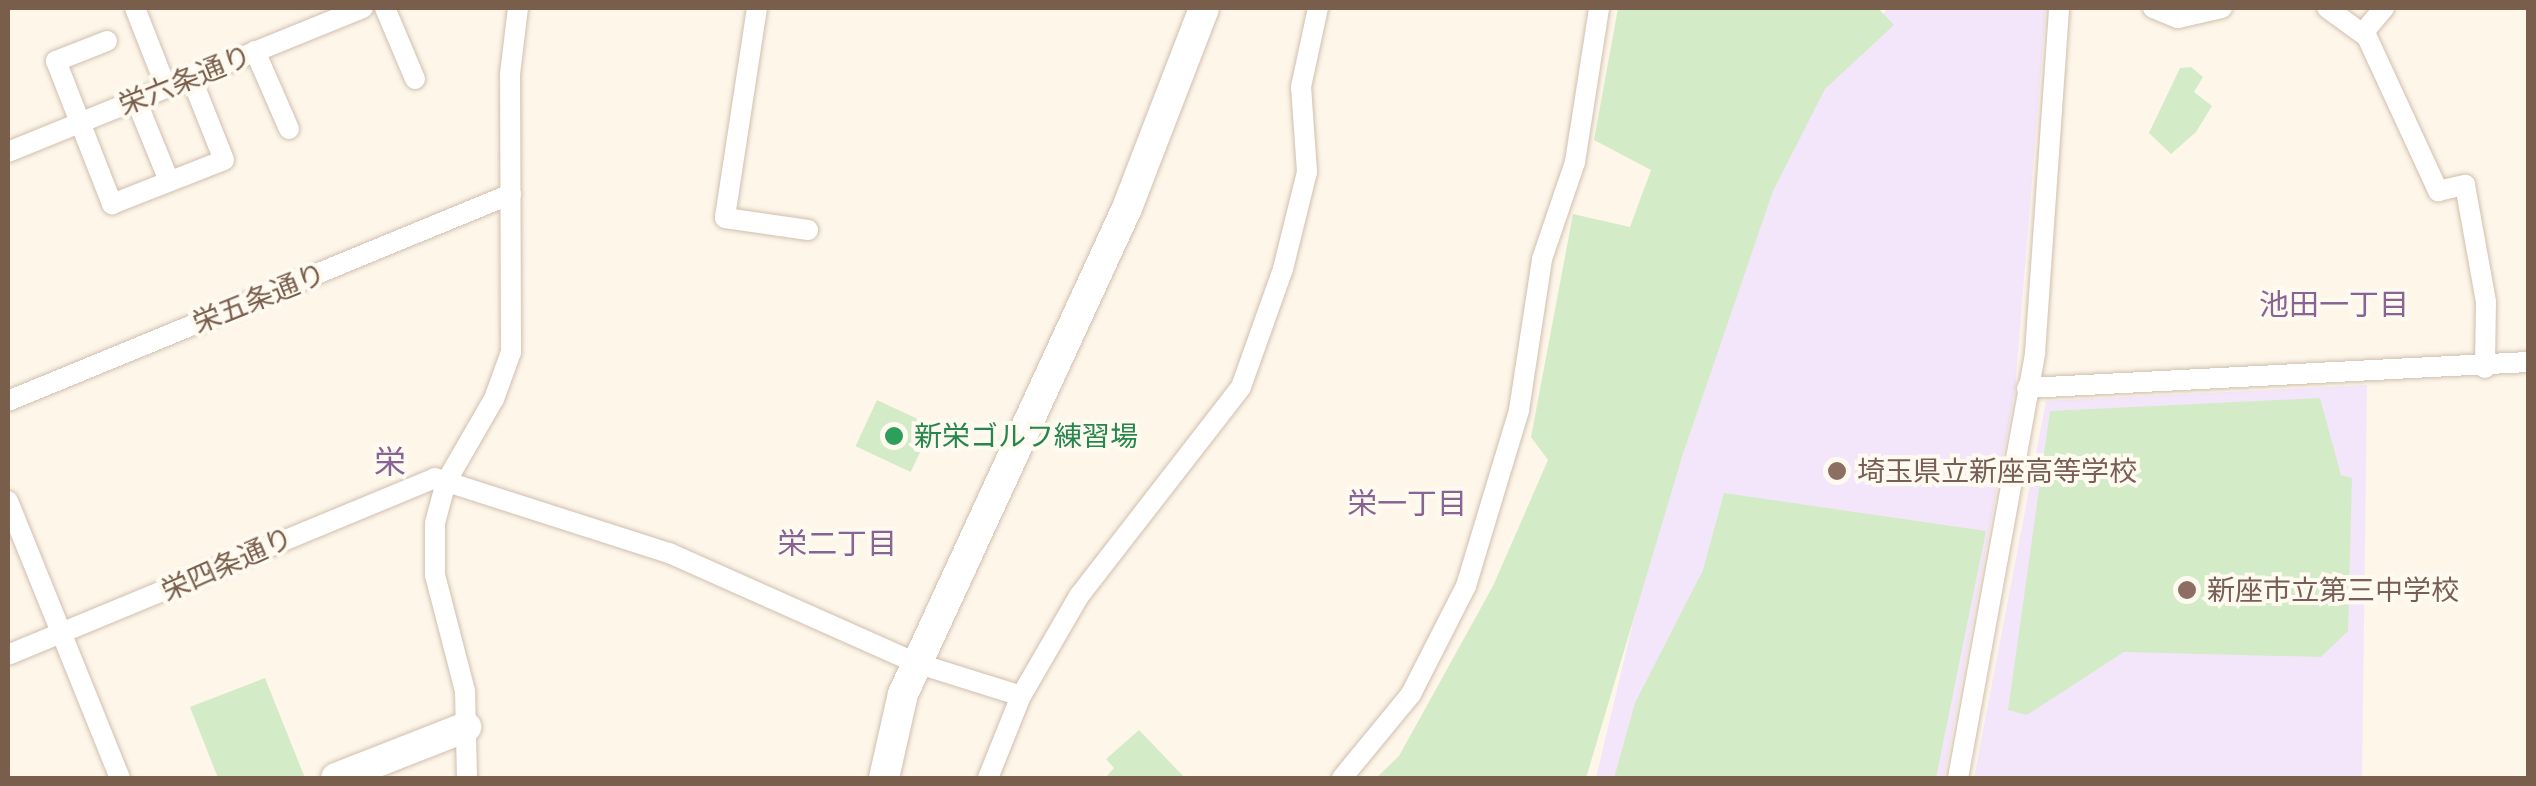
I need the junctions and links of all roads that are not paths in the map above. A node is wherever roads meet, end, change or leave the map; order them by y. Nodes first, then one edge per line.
1 (136, 8) edge
2 (363, 8) edge
3 (385, 8) edge
4 (518, 8) edge
5 (756, 8) edge
6 (1204, 8) edge
7 (1318, 8) edge
8 (1600, 8) edge
9 (2059, 8) edge
10 (2153, 8) edge
11 (2222, 8) edge
12 (2327, 8) edge
13 (2384, 8) edge
14 (2363, 33) junction
15 (107, 42) dead end
16 (255, 51) junction
17 (191, 77) junction
18 (415, 79) dead end
19 (166, 87) junction
20 (136, 100) junction
21 (78, 123) junction
22 (289, 130) dead end
23 (8, 152) edge
24 (169, 182) junction
25 (511, 194) junction
26 (808, 230) dead end
27 (2528, 362) edge
28 (2485, 368) junction
29 (2027, 388) junction
30 (8, 401) edge
31 (446, 482) junction
32 (8, 501) edge
33 (62, 633) junction
34 (8, 655) edge
35 (916, 663) junction
36 (1021, 696) junction
37 (466, 727) junction
38 (120, 778) edge
39 (336, 778) edge
40 (467, 778) edge
41 (884, 778) edge
42 (988, 778) edge
43 (1342, 778) edge
44 (1958, 778) edge

1 - 19 street
2 - 16 street, 栄六条通り
3 - 18 street
4 - 25 street
5 - 26 street
6 - 35 street
7 - 36 street
8 - 43 street
9 - 29 street
10 - 11 street
12 - 14 street
13 - 14 street
14 - 28 street
15 - 21 street
16 - 17 street, 栄六条通り
16 - 22 street
17 - 19 street, 栄六条通り
17 - 24 street
19 - 20 street, 栄六条通り
20 - 21 street, 栄六条通り
20 - 24 street
21 - 23 street, 栄六条通り
21 - 24 street
25 - 30 street, 栄五条通り
25 - 31 street
27 - 28 street
28 - 29 street
29 - 44 street
31 - 33 street, 栄四条通り
31 - 35 street
31 - 37 street
32 - 33 street
33 - 34 street, 栄四条通り
33 - 38 street
35 - 36 street
35 - 41 street
36 - 42 street
37 - 39 street
37 - 40 street

